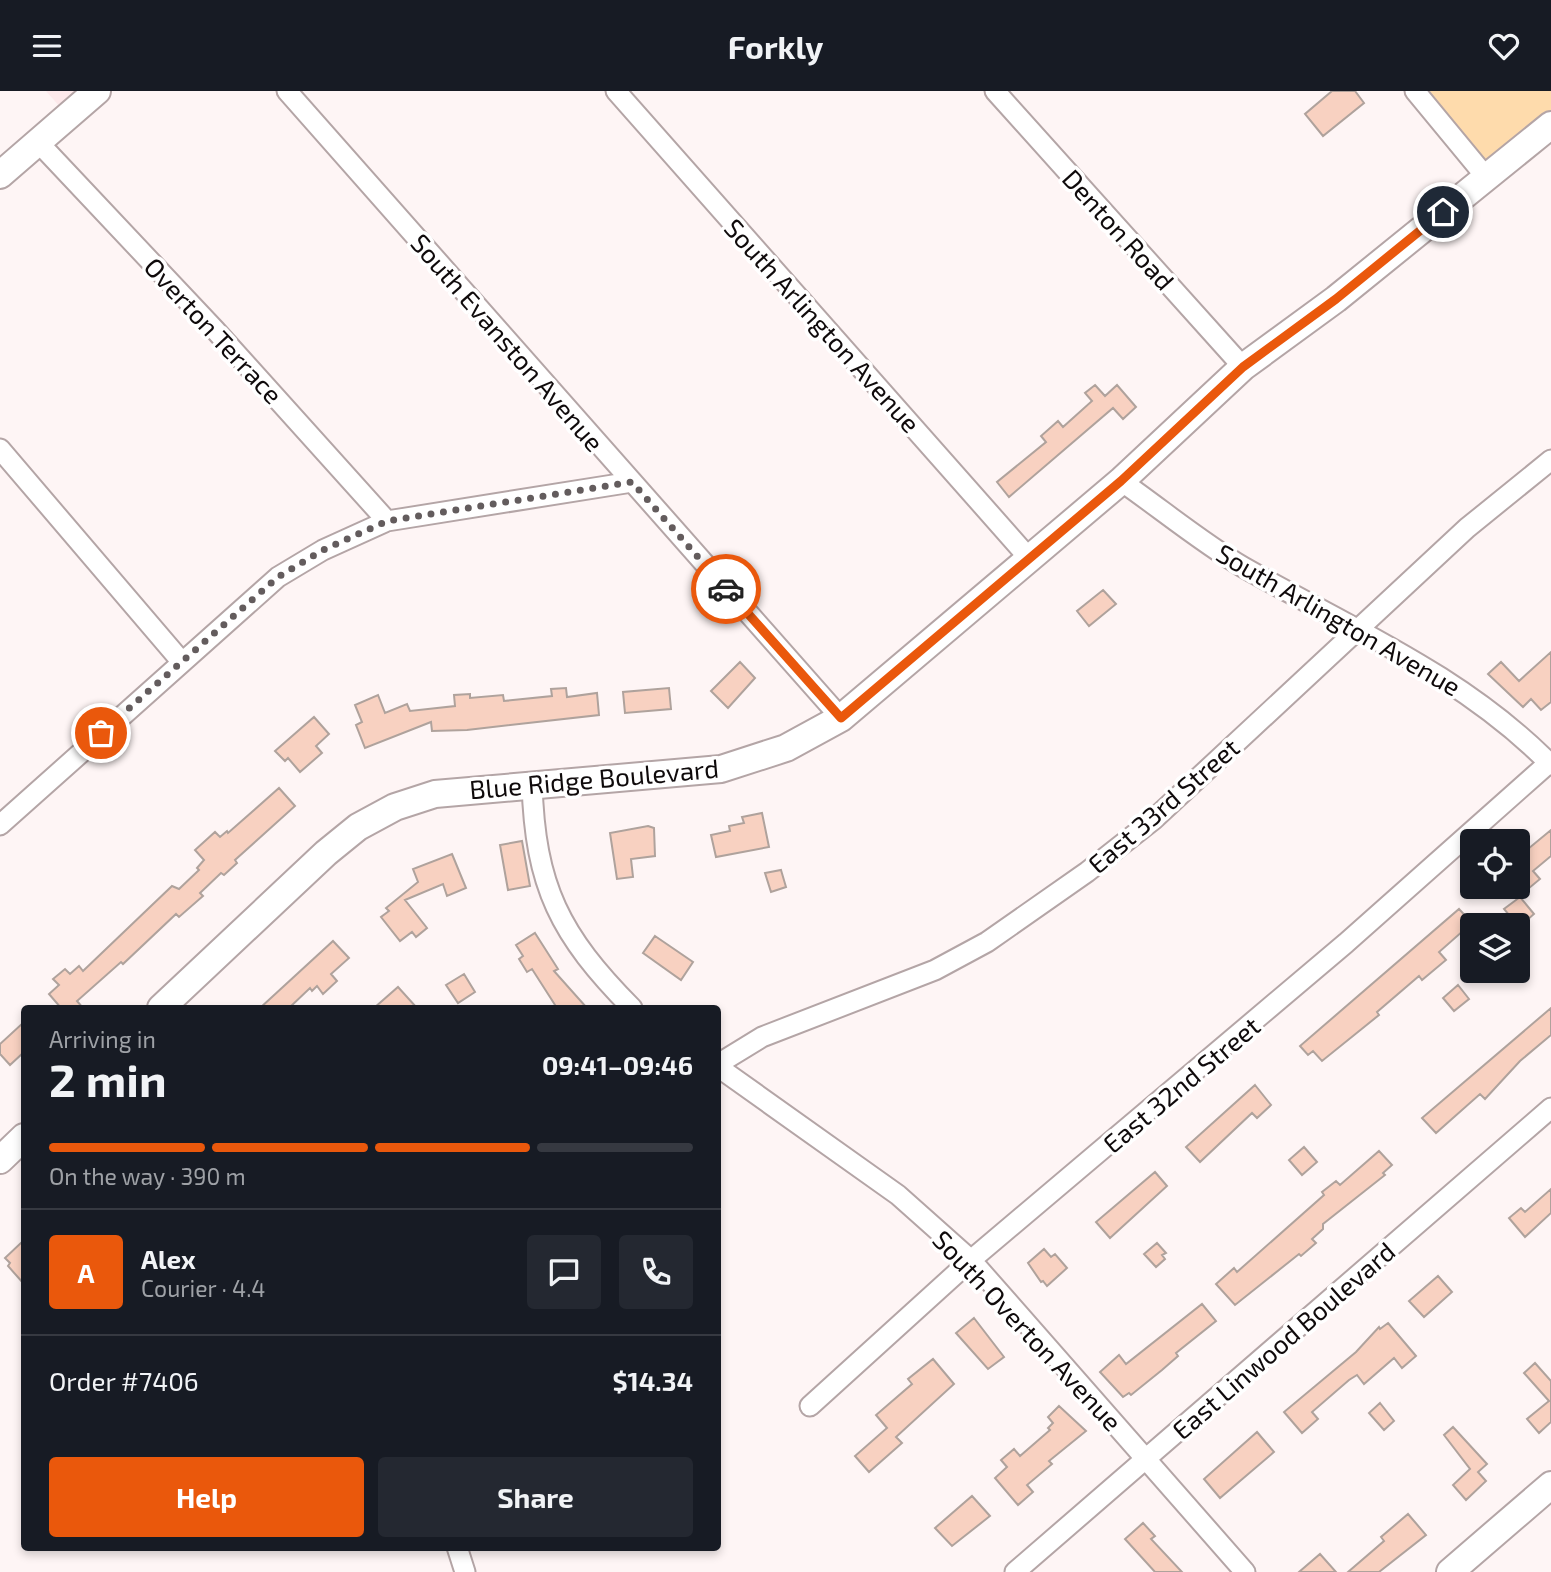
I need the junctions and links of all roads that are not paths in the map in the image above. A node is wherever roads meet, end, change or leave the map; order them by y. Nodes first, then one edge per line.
1 (97, 91) edge
2 (286, 91) edge
3 (616, 91) edge
4 (995, 91) edge
5 (1415, 91) edge
6 (1551, 125) edge
7 (37, 142) junction
8 (0, 175) edge
9 (1486, 177) junction
10 (1243, 367) junction
11 (0, 449) edge
12 (1551, 460) edge
13 (1121, 481) junction
14 (632, 482) junction
15 (387, 521) junction
16 (1029, 558) junction
17 (1357, 630) junction
18 (181, 661) junction
19 (841, 718) junction
20 (1550, 763) edge
21 (532, 783) junction
22 (1, 824) edge
23 (164, 1005) edge
24 (629, 1005) edge
25 (721, 1063) edge
26 (721, 1067) edge
27 (1551, 1108) edge
28 (21, 1140) edge
29 (0, 1160) edge
30 (971, 1260) junction
31 (810, 1406) dead end
32 (1147, 1459) junction
33 (1551, 1485) edge
34 (458, 1551) edge
35 (465, 1572) edge
36 (1015, 1572) edge
37 (1245, 1572) edge
38 (1450, 1572) edge

1 - 7 street
2 - 14 street, South Evanston Avenue
3 - 16 street, South Arlington Avenue
4 - 10 street, Denton Road
5 - 9 street
6 - 9 street, Blue Ridge Boulevard
7 - 8 street
7 - 15 street, Overton Terrace
9 - 10 street, Blue Ridge Boulevard
10 - 13 street, Blue Ridge Boulevard
11 - 18 street
12 - 17 street, East 33rd Street
13 - 16 street, Blue Ridge Boulevard
13 - 17 street, South Arlington Avenue
14 - 15 street
14 - 19 street, South Evanston Avenue
15 - 18 street
16 - 19 street, Blue Ridge Boulevard
17 - 20 street, South Arlington Avenue
17 - 25 street, East 33rd Street
18 - 22 street
19 - 21 street, Blue Ridge Boulevard
20 - 30 street, East 32nd Street
21 - 23 street, Blue Ridge Boulevard
21 - 24 street
26 - 30 street, South Overton Avenue
27 - 32 street, East Linwood Boulevard
28 - 29 street
30 - 31 street, East 32nd Street
30 - 32 street, South Overton Avenue
32 - 36 street, East Linwood Boulevard
32 - 37 street, South Overton Avenue
33 - 38 street
34 - 35 street

